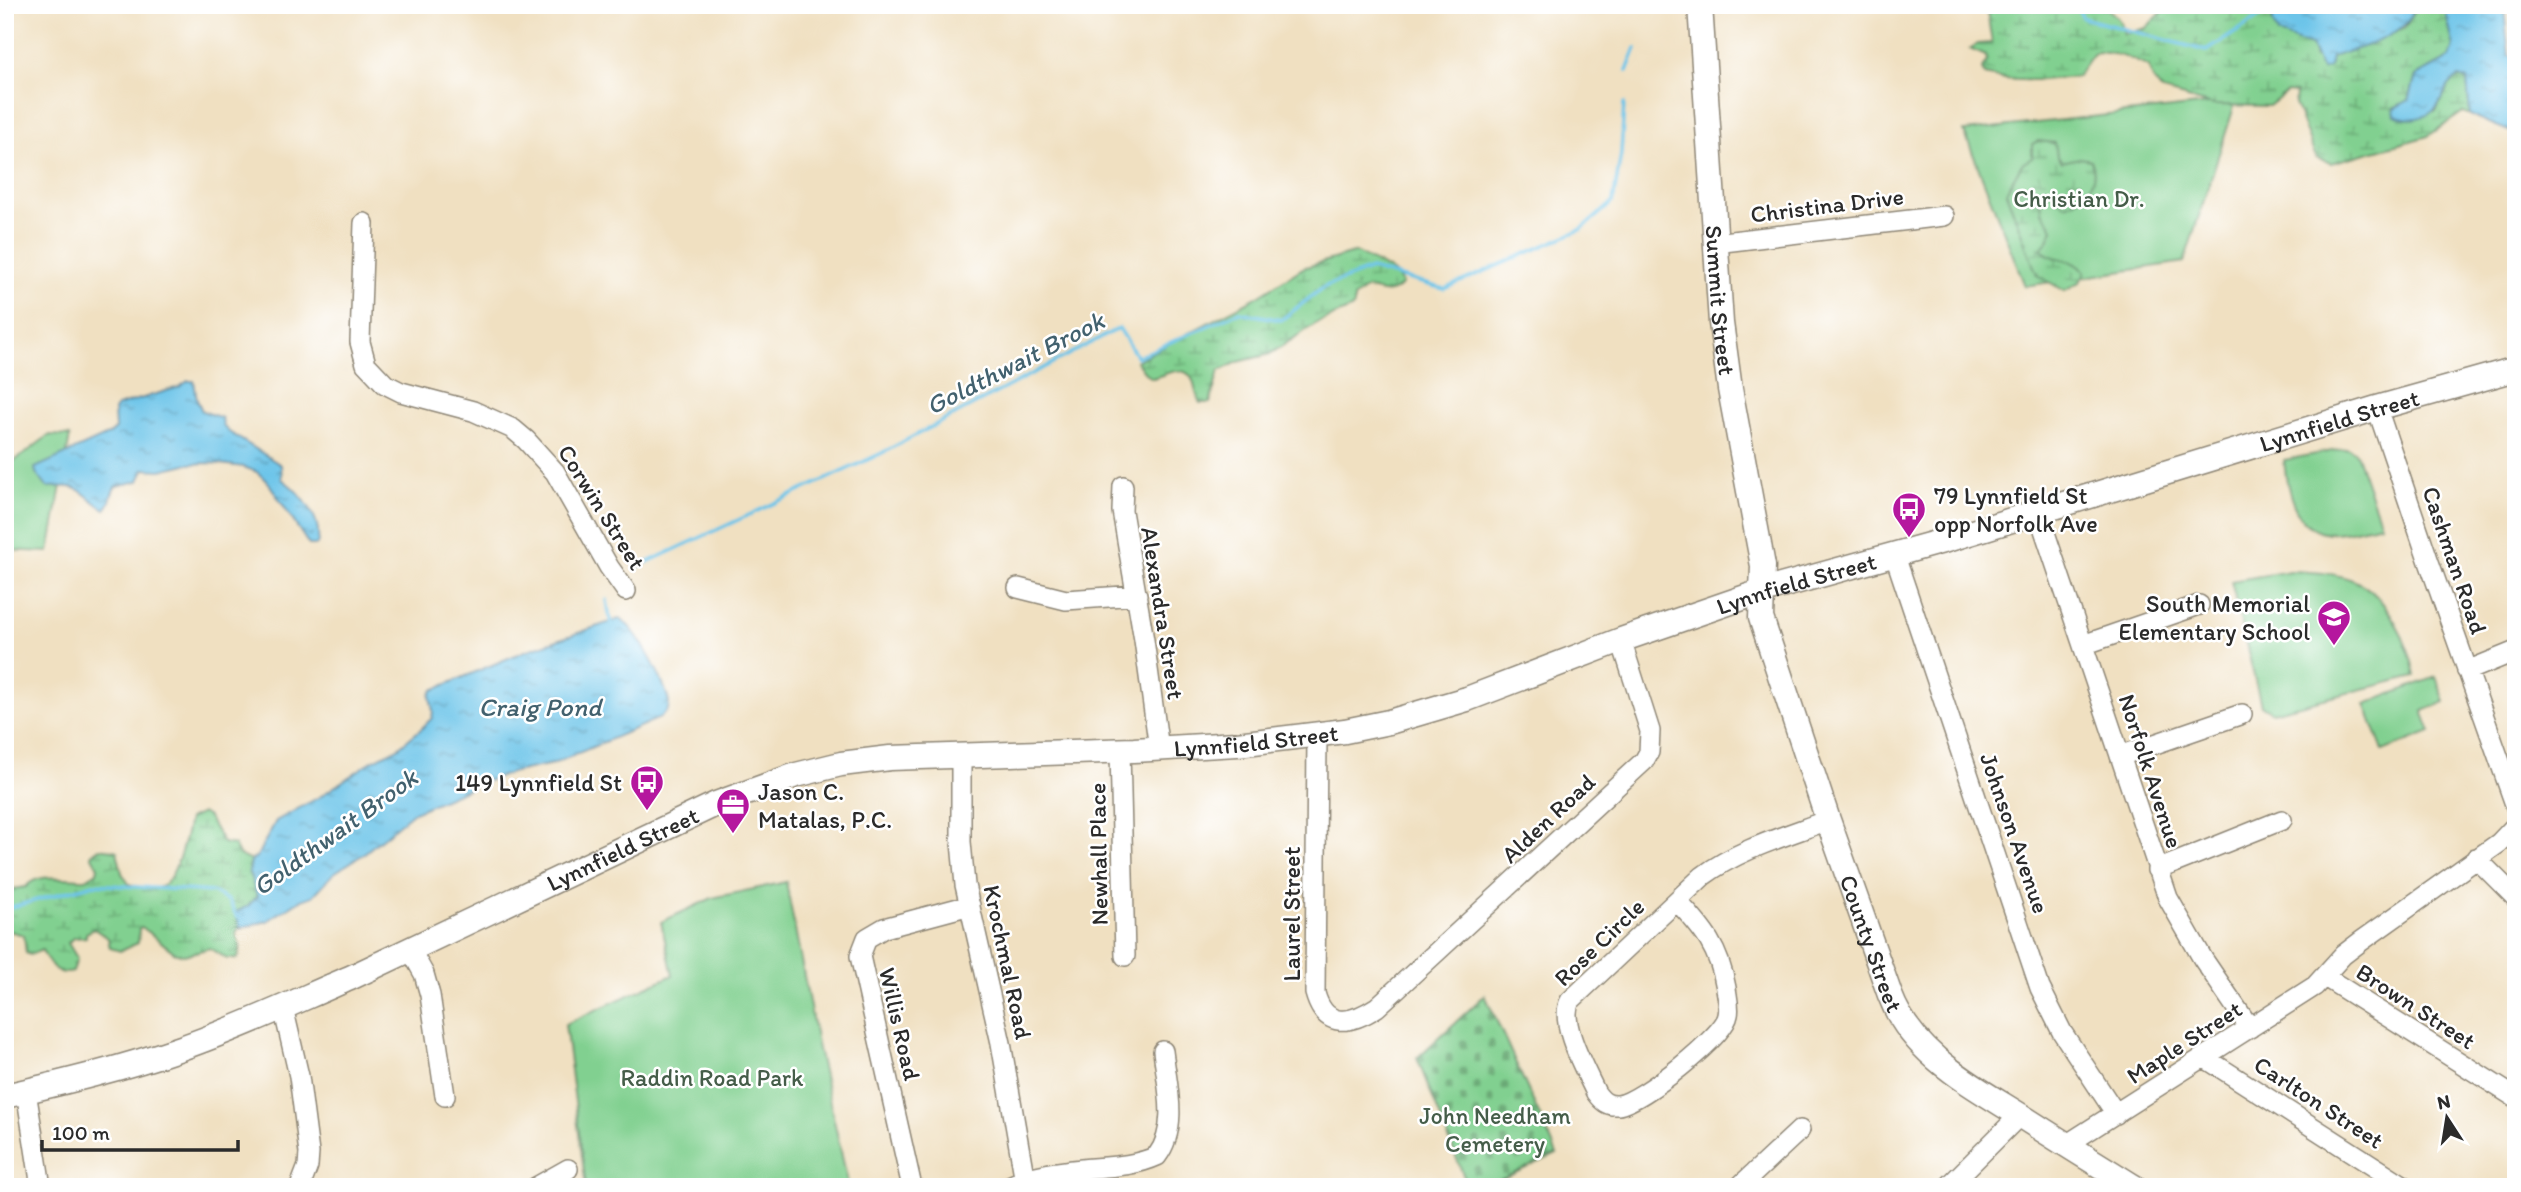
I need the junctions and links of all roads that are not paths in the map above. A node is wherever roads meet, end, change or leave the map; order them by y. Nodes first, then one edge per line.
1 (1700, 5) edge
2 (1944, 216) dead end
3 (364, 223) dead end
4 (1715, 243) junction
5 (2515, 373) edge
6 (2377, 408) junction
7 (1123, 486) dead end
8 (2038, 512) junction
9 (1894, 554) junction
10 (1018, 587) dead end
11 (626, 591) dead end
12 (1763, 591) junction
13 (1137, 595) junction
14 (2200, 605) dead end
15 (1621, 640) junction
16 (2083, 645) junction
17 (2516, 651) edge
18 (2467, 671) junction
19 (2242, 714) dead end
20 (1317, 735) junction
21 (1159, 749) junction
22 (1120, 751) junction
23 (961, 754) junction
24 (2120, 756) junction
25 (2516, 807) edge
26 (1828, 820) junction
27 (2282, 820) dead end
28 (2516, 825) edge
29 (2476, 859) junction
30 (2157, 870) junction
31 (2516, 898) edge
32 (1677, 901) junction
33 (970, 905) junction
34 (410, 949) junction
35 (1125, 956) dead end
36 (2325, 977) junction
37 (1391, 995) joint
38 (283, 1007) junction
39 (2250, 1028) junction
40 (1163, 1051) dead end
41 (2205, 1058) junction
42 (16, 1094) edge
43 (445, 1096) dead end
44 (2516, 1098) edge
45 (2116, 1114) junction
46 (2020, 1115) junction
47 (1800, 1130) dead end
48 (2067, 1145) junction
49 (568, 1169) dead end
50 (1026, 1182) edge
51 (41, 1187) edge
52 (300, 1187) edge
53 (536, 1187) edge
54 (912, 1187) edge
55 (1006, 1187) edge
56 (1739, 1187) edge
57 (1948, 1187) edge
58 (2134, 1187) edge
59 (2406, 1187) edge

1 - 4 main road, Summit Street
2 - 4 street, Christina Drive
3 - 11 street, Corwin Street
4 - 12 main road, Summit Street
5 - 6 main road, Lynnfield Street
6 - 8 main road, Lynnfield Street
6 - 18 street, Cashman Road
7 - 13 street, Alexandra Street
8 - 9 main road, Lynnfield Street
8 - 16 street, Norfolk Avenue
9 - 12 main road, Lynnfield Street
9 - 45 street, Johnson Avenue
10 - 13 street
12 - 15 main road, Lynnfield Street
12 - 26 main road, County Street
13 - 21 street, Alexandra Street
14 - 16 street
15 - 20 main road, Lynnfield Street
15 - 37 street, Alden Road
16 - 24 street, Norfolk Avenue
17 - 18 street
18 - 25 street, Cashman Road
19 - 24 street
20 - 21 main road, Lynnfield Street
20 - 37 street, Laurel Street
21 - 22 main road, Lynnfield Street
22 - 23 main road, Lynnfield Street
22 - 35 street, Newhall Place
23 - 33 street, Krochmal Road
23 - 34 main road, Lynnfield Street
24 - 30 street, Norfolk Avenue
26 - 32 street, Rose Circle
26 - 46 main road, County Street
27 - 30 street
28 - 29 street, Maple Street
29 - 31 street
29 - 36 street, Maple Street
30 - 39 street, Norfolk Avenue
32 - 32 street, Rose Circle
33 - 50 street, Krochmal Road
33 - 54 street, Willis Road
34 - 38 main road, Lynnfield Street
34 - 43 street
36 - 39 street, Maple Street
36 - 44 street, Brown Street
38 - 42 main road, Lynnfield Street
38 - 52 street
39 - 41 street, Maple Street
40 - 50 street
41 - 45 street, Maple Street
41 - 59 street, Carlton Street
42 - 51 street
45 - 48 street, Maple Street
46 - 48 main road, County Street
46 - 57 street
47 - 56 street
48 - 58 main road, County Street
49 - 53 street
50 - 55 street

